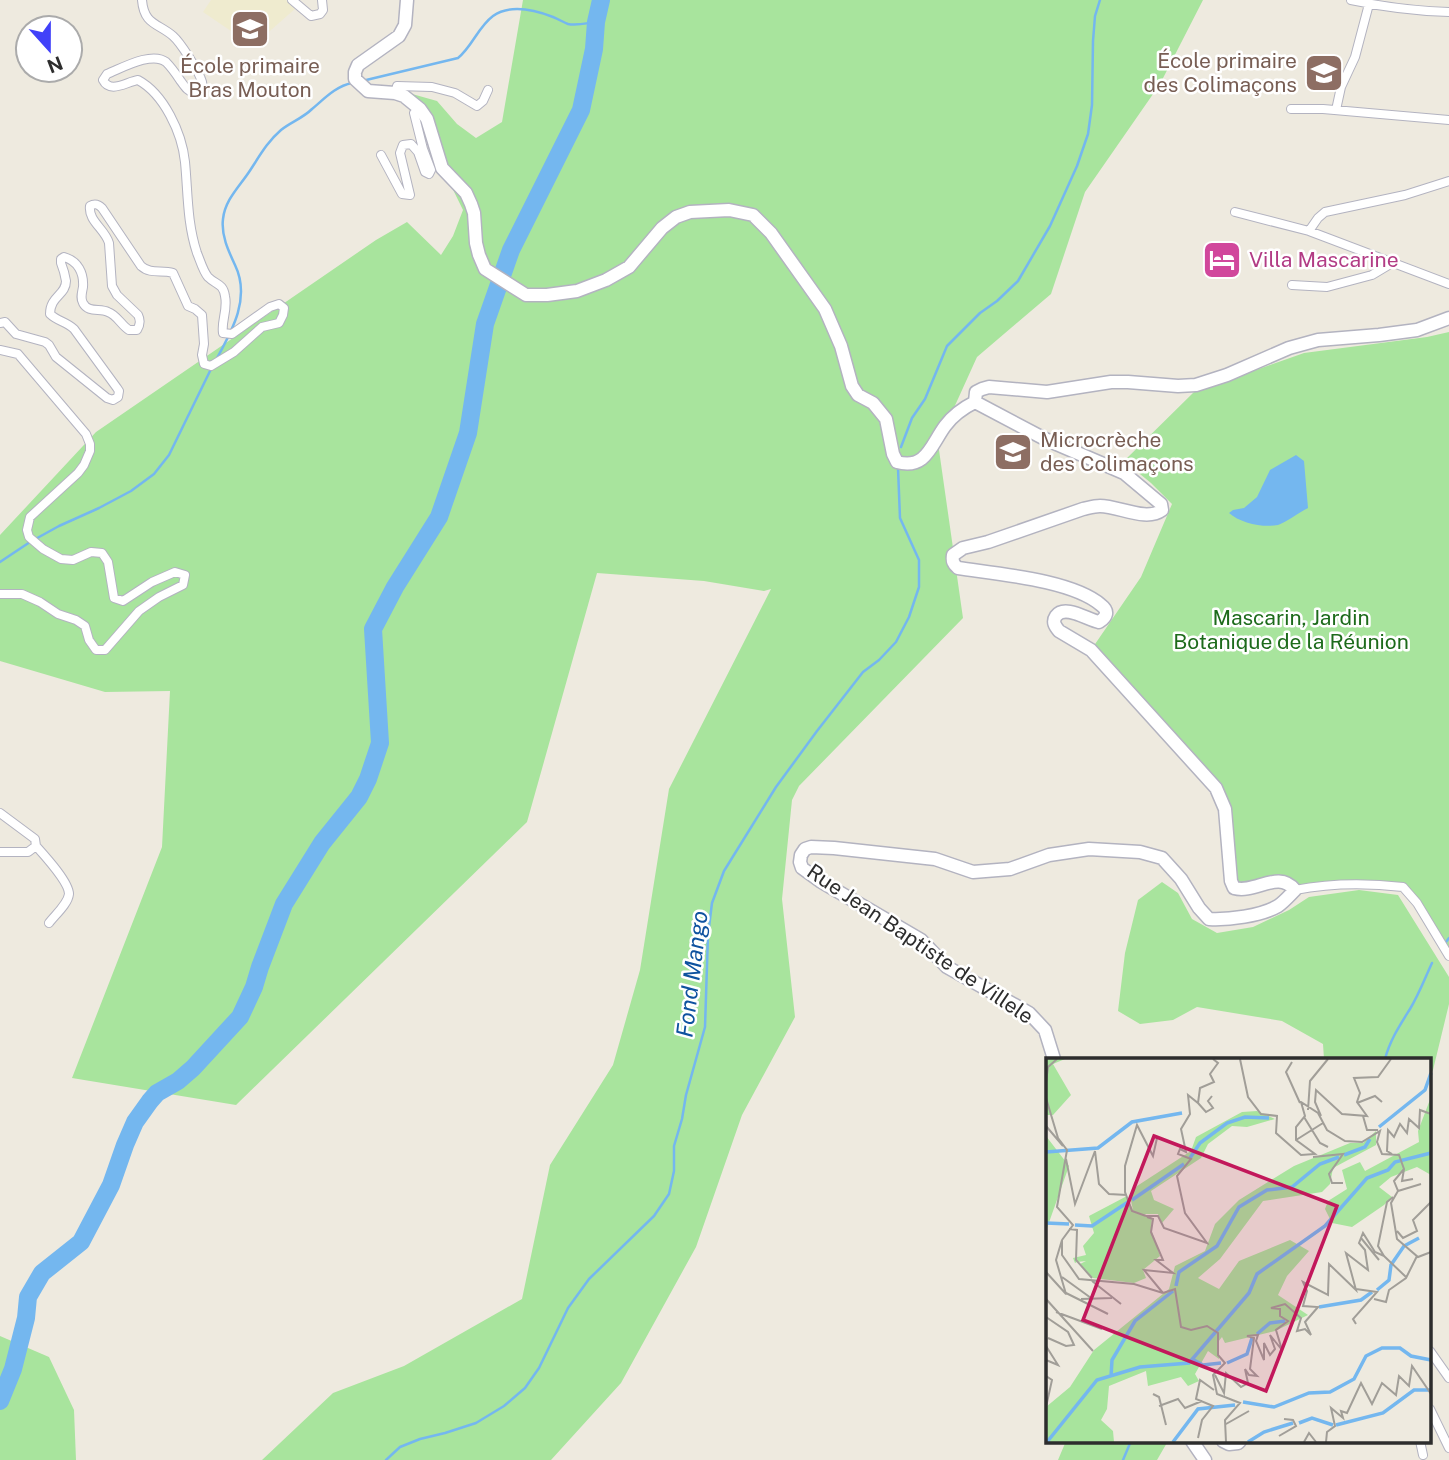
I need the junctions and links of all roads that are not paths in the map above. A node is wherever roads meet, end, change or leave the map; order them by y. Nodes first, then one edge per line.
1 (142, 0) edge
2 (292, 0) edge
3 (322, 0) edge
4 (407, 0) edge
5 (1351, 0) edge
6 (1369, 4) junction
7 (1449, 12) edge
8 (488, 90) dead end
9 (395, 93) junction
10 (419, 109) junction
11 (1291, 109) dead end
12 (1336, 110) junction
13 (1449, 120) edge
14 (380, 155) dead end
15 (1449, 181) edge
16 (1235, 212) dead end
17 (1309, 231) junction
18 (1392, 263) junction
19 (1449, 284) edge
20 (1292, 285) dead end
21 (1449, 318) edge
22 (0, 323) edge
23 (0, 350) edge
24 (975, 402) junction
25 (0, 594) edge
26 (0, 813) edge
27 (36, 846) junction
28 (0, 852) edge
29 (1295, 890) junction
30 (50, 923) dead end
31 (1449, 956) edge
32 (1054, 1058) edge
33 (1432, 1354) edge
34 (1449, 1378) edge
35 (1432, 1413) edge
36 (1193, 1442) edge
37 (1420, 1442) edge
38 (1449, 1447) edge
39 (1423, 1455) dead end
40 (1205, 1460) edge

1 - 22 street
2 - 3 street
4 - 9 main road
5 - 6 street
6 - 7 street
6 - 12 street
8 - 9 street
9 - 10 main road
10 - 14 street
10 - 24 main road
11 - 12 street
12 - 13 street
15 - 17 street
16 - 17 street
17 - 18 street
18 - 19 street
18 - 20 street
21 - 24 main road
23 - 25 street
24 - 29 main road
26 - 27 street
27 - 28 street
27 - 30 street
29 - 31 street
29 - 32 main road, Rue Jean Baptiste de Villele
33 - 34 street
35 - 38 street
36 - 40 main road
37 - 39 street

